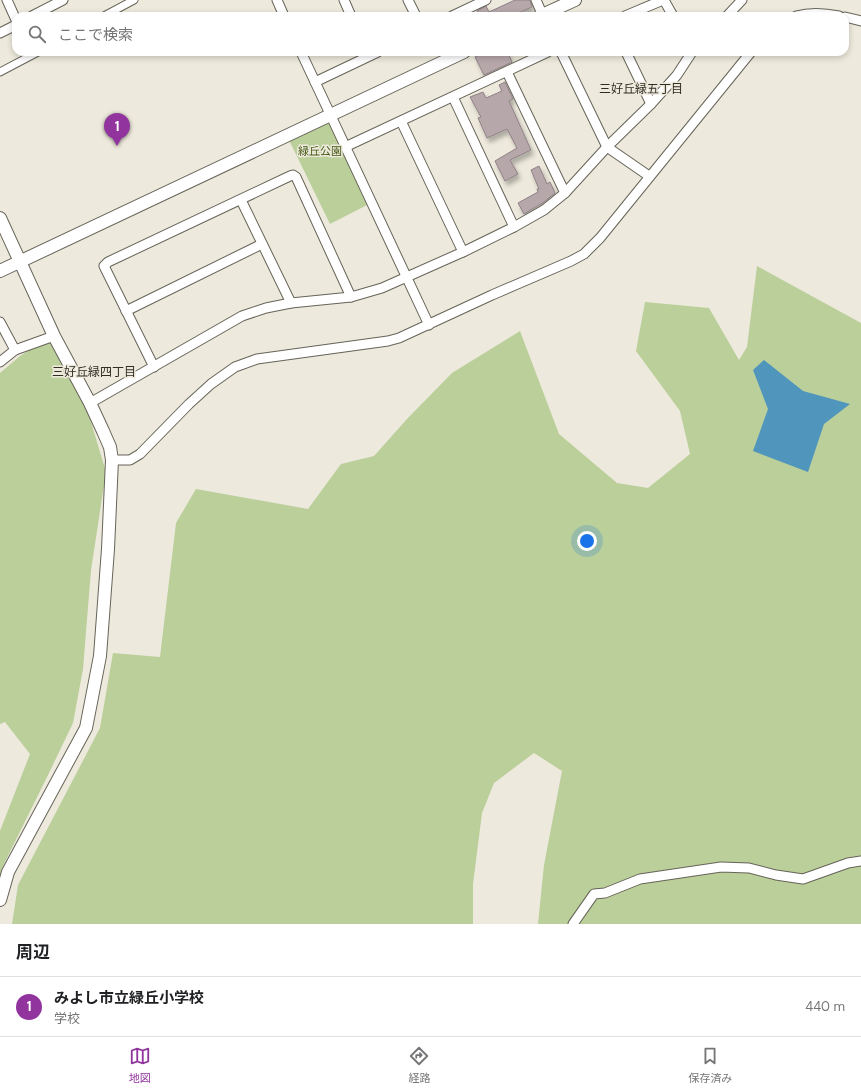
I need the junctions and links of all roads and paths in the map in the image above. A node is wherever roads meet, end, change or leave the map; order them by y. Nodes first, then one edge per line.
1 (7, 0) edge
2 (63, 0) edge
3 (134, 0) edge
4 (276, 0) edge
5 (344, 0) edge
6 (408, 0) edge
7 (486, 0) edge
8 (536, 0) edge
9 (575, 0) edge
10 (664, 0) edge
11 (742, 0) edge
12 (474, 2) edge
13 (12, 12) edge
14 (40, 12) edge
15 (112, 12) edge
16 (282, 12) edge
17 (349, 12) edge
18 (414, 12) edge
19 (458, 12) edge
20 (540, 12) edge
21 (550, 12) edge
22 (635, 12) edge
23 (671, 12) edge
24 (731, 12) edge
25 (849, 18) edge
26 (861, 21) edge
27 (12, 27) edge
28 (0, 33) edge
29 (30, 56) edge
30 (303, 56) edge
31 (366, 56) edge
32 (455, 56) edge
33 (540, 56) edge
34 (563, 56) edge
35 (628, 56) edge
36 (689, 56) edge
37 (748, 56) edge
38 (0, 72) edge
39 (507, 72) junction
40 (315, 82) junction
41 (453, 96) junction
42 (651, 104) junction
43 (330, 115) junction
44 (401, 121) junction
45 (345, 147) junction
46 (607, 147) junction
47 (649, 176) junction
48 (565, 193) junction
49 (241, 200) junction
50 (0, 218) edge
51 (514, 227) junction
52 (262, 244) junction
53 (463, 252) junction
54 (20, 262) junction
55 (0, 271) edge
56 (407, 277) junction
57 (351, 297) junction
58 (291, 303) junction
59 (126, 311) junction
60 (0, 322) edge
61 (430, 325) junction
62 (54, 336) junction
63 (15, 350) junction
64 (0, 362) edge
65 (154, 367) junction
66 (90, 403) junction
67 (112, 460) junction
68 (861, 861) edge
69 (0, 900) edge
70 (574, 924) edge

1 - 13 street
2 - 14 street
3 - 15 street
4 - 16 street
5 - 17 street
6 - 18 street
7 - 12 street
8 - 20 street
9 - 21 street
10 - 22 street
10 - 23 street
11 - 24 street
12 - 19 street
25 - 26 street
27 - 28 street
29 - 38 street
30 - 40 street
31 - 40 street
32 - 43 street
33 - 39 street
34 - 46 street
35 - 42 street
36 - 42 street
37 - 47 street
39 - 41 street
39 - 48 street
40 - 43 street
41 - 44 street
41 - 51 street
42 - 46 street
43 - 45 street
43 - 54 street
44 - 45 street
44 - 53 street
45 - 56 street
46 - 47 street
46 - 48 street
47 - 61 street
48 - 51 street
49 - 52 street
49 - 57 street
49 - 59 street
50 - 54 street
51 - 53 street
52 - 58 street
52 - 59 street
53 - 56 street
54 - 55 street
54 - 62 street
56 - 57 street
56 - 61 street
57 - 58 street
58 - 65 street
59 - 65 street
60 - 63 street
61 - 67 street
62 - 63 street
62 - 66 street
63 - 64 street
65 - 66 street
66 - 67 street
67 - 69 street
68 - 70 street

